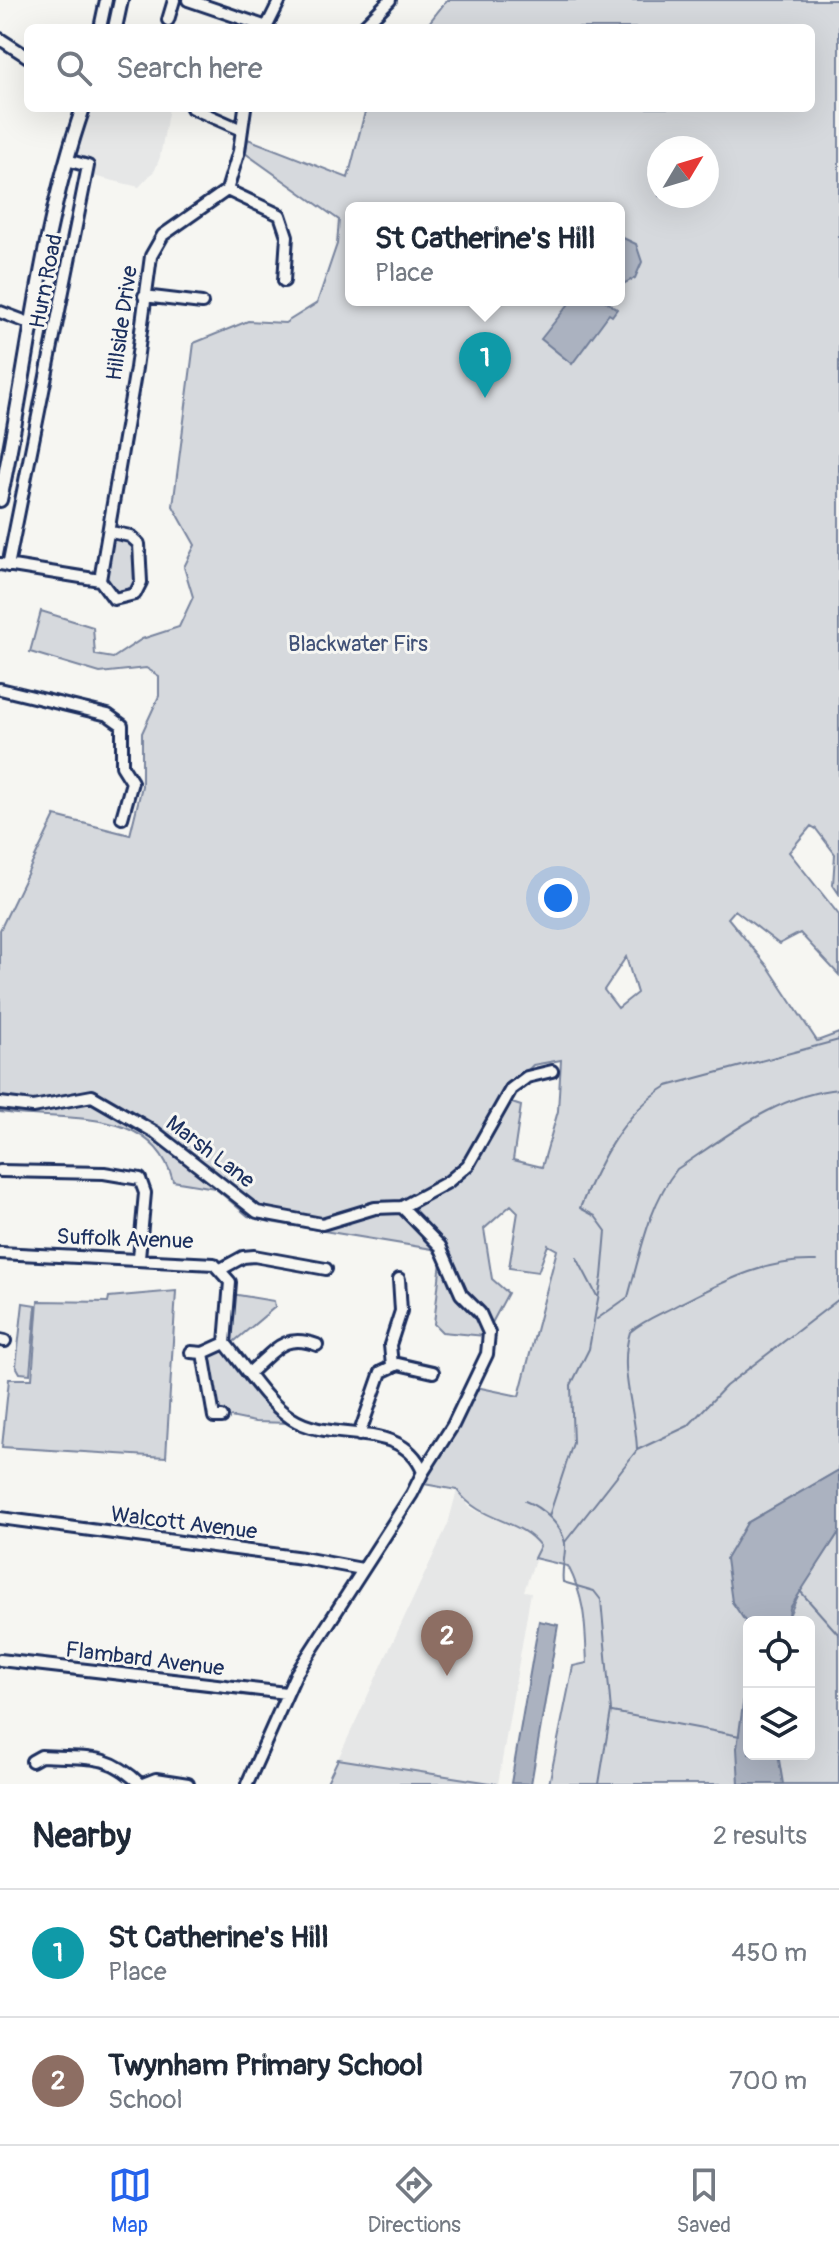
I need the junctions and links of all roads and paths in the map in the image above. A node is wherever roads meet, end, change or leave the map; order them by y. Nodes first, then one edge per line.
1 (106, 0) edge
2 (121, 0) edge
3 (174, 0) edge
4 (188, 0) edge
5 (280, 0) edge
6 (390, 0) edge
7 (168, 20) dead end
8 (101, 24) edge
9 (116, 24) edge
10 (255, 24) edge
11 (268, 24) edge
12 (366, 24) edge
13 (0, 39) edge
14 (24, 54) edge
15 (82, 112) edge
16 (201, 112) edge
17 (244, 112) edge
18 (242, 130) junction
19 (67, 160) junction
20 (227, 190) junction
21 (284, 281) dead end
22 (144, 296) junction
23 (202, 303) dead end
24 (0, 312) edge
25 (32, 324) junction
26 (0, 497) edge
27 (111, 532) junction
28 (4, 565) edge
29 (100, 580) junction
30 (0, 689) edge
31 (122, 818) dead end
32 (552, 1071) dead end
33 (0, 1103) edge
34 (0, 1171) edge
35 (402, 1207) junction
36 (0, 1253) edge
37 (139, 1258) junction
38 (221, 1269) junction
39 (326, 1269) dead end
40 (399, 1279) dead end
41 (225, 1343) junction
42 (317, 1345) dead end
43 (191, 1352) dead end
44 (203, 1353) junction
45 (392, 1365) junction
46 (433, 1372) dead end
47 (249, 1373) junction
48 (222, 1417) dead end
49 (359, 1435) junction
50 (423, 1472) junction
51 (0, 1518) edge
52 (362, 1569) junction
53 (0, 1660) edge
54 (286, 1693) junction
55 (32, 1761) dead end
56 (142, 1784) edge
57 (188, 1784) edge
58 (247, 1784) edge

1 - 8 street
2 - 9 main road
3 - 7 street
4 - 10 street
5 - 11 street
6 - 12 street
13 - 14 street
15 - 19 main road, Hurn Road
16 - 18 street
17 - 18 street
18 - 20 street
19 - 25 main road, Hurn Road
19 - 28 street, Hurn Road
20 - 21 street
20 - 22 street, Hillside Drive
22 - 23 street
22 - 27 street, Hillside Drive
24 - 25 street
25 - 26 main road, Hurn Road
27 - 29 street, Hillside Drive
27 - 29 street
28 - 29 street
30 - 31 street
32 - 35 street, Marsh Lane
33 - 35 street, Marsh Lane
34 - 37 street
35 - 50 street
36 - 37 street, Suffolk Avenue
37 - 38 street, Suffolk Avenue
38 - 39 street
38 - 41 street, Suffolk Avenue
40 - 45 street
41 - 44 street
41 - 47 street
42 - 47 street
43 - 44 street
44 - 48 street
45 - 46 street
45 - 49 street
47 - 49 street
49 - 50 street
50 - 52 street
51 - 52 street, Walcott Avenue
52 - 54 street
53 - 54 street, Flambard Avenue
54 - 58 street
55 - 56 street
56 - 57 street

